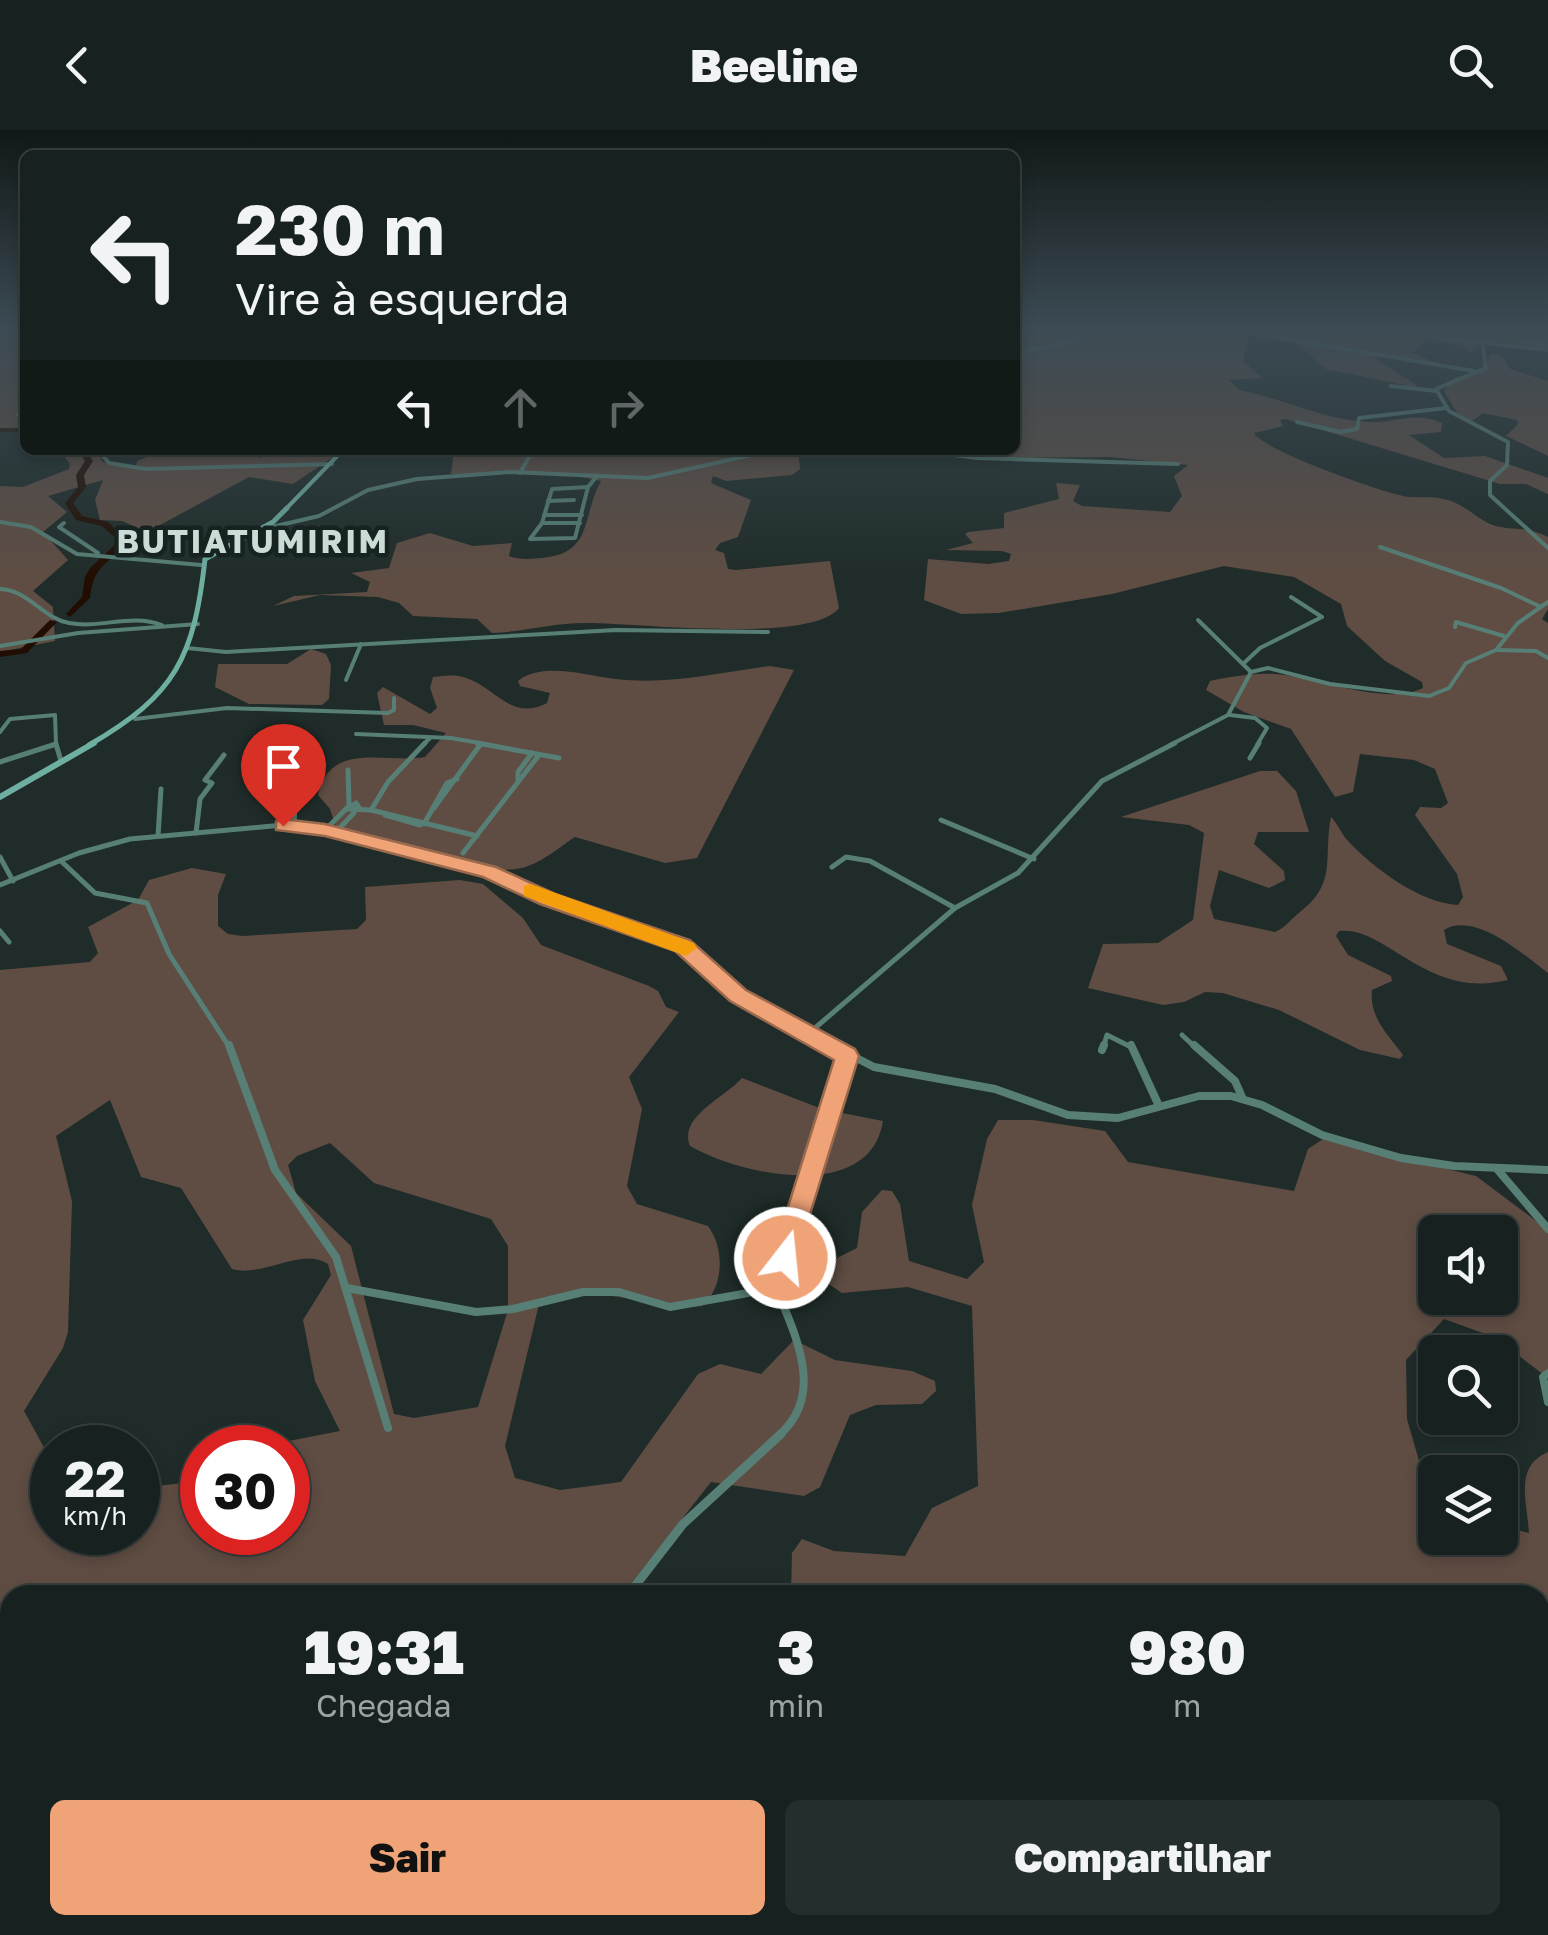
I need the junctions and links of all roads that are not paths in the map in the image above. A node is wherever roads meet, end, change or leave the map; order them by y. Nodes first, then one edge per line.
1 (1418, 411) edge
2 (1452, 411) edge
3 (1297, 422) dead end
4 (102, 455) edge
5 (339, 455) edge
6 (530, 455) edge
7 (748, 455) edge
8 (940, 455) edge
9 (332, 464) junction
10 (1178, 464) dead end
11 (520, 472) junction
12 (594, 478) junction
13 (588, 487) junction
14 (574, 500) dead end
15 (548, 501) junction
16 (544, 515) junction
17 (582, 515) junction
18 (0, 522) edge
19 (580, 522) junction
20 (64, 523) dead end
21 (542, 523) junction
22 (262, 529) junction
23 (1380, 547) dead end
24 (1548, 548) edge
25 (102, 555) junction
26 (201, 566) junction
27 (0, 588) edge
28 (1290, 597) dead end
29 (1548, 602) edge
30 (1541, 608) junction
31 (1198, 620) dead end
32 (198, 624) junction
33 (164, 627) junction
34 (1456, 627) dead end
35 (768, 632) dead end
36 (1504, 636) junction
37 (361, 644) junction
38 (0, 646) edge
39 (187, 648) junction
40 (1496, 650) junction
41 (1548, 658) edge
42 (1244, 664) junction
43 (1251, 672) junction
44 (346, 680) dead end
45 (394, 698) dead end
46 (1228, 715) junction
47 (135, 718) junction
48 (0, 732) edge
49 (356, 734) dead end
50 (298, 737) dead end
51 (430, 738) junction
52 (56, 744) junction
53 (480, 745) junction
54 (536, 754) junction
55 (224, 755) dead end
56 (560, 758) dead end
57 (1250, 758) dead end
58 (61, 761) junction
59 (0, 762) edge
60 (348, 770) dead end
61 (457, 780) joint
62 (161, 789) dead end
63 (0, 797) edge
64 (348, 807) junction
65 (434, 808) joint
66 (371, 810) junction
67 (358, 811) junction
68 (385, 814) joint
69 (941, 820) dead end
70 (333, 822) junction
71 (344, 824) junction
72 (424, 824) junction
73 (294, 825) junction
74 (325, 830) junction
75 (334, 833) junction
76 (196, 834) junction
77 (158, 836) junction
78 (477, 836) junction
79 (464, 853) dead end
80 (0, 857) edge
81 (1034, 859) junction
82 (61, 861) junction
83 (832, 867) dead end
84 (13, 882) junction
85 (0, 885) edge
86 (955, 908) junction
87 (0, 931) edge
88 (9, 942) dead end
89 (808, 1034) junction
90 (1182, 1035) dead end
91 (1102, 1050) dead end
92 (847, 1056) junction
93 (1242, 1098) junction
94 (1159, 1106) junction
95 (1496, 1168) junction
96 (1548, 1170) edge
97 (1548, 1229) edge
98 (347, 1288) junction
99 (776, 1288) junction
100 (1548, 1373) edge
101 (1548, 1402) edge
102 (388, 1428) dead end
103 (635, 1585) edge

1 - 3 street
2 - 24 street
4 - 9 street
5 - 9 street
6 - 11 street
7 - 12 street
8 - 10 street
9 - 22 street
11 - 12 street
11 - 22 street
12 - 13 street
13 - 15 street
13 - 17 street
14 - 15 street
15 - 16 street
16 - 17 street
16 - 21 street
17 - 19 street
18 - 25 street
19 - 21 street
19 - 21 street
20 - 25 street
22 - 26 street
23 - 30 street
25 - 26 street
26 - 32 street
27 - 33 street
28 - 42 street
29 - 30 street
30 - 36 street
31 - 42 street
32 - 33 street
32 - 39 street
33 - 38 street
34 - 36 street
35 - 37 street
36 - 40 street
37 - 39 street
37 - 44 street
39 - 47 street
40 - 41 street
40 - 43 street
42 - 43 street
43 - 46 street
45 - 47 street
46 - 57 street
46 - 81 street
47 - 58 street
48 - 52 street
49 - 51 street
50 - 73 street
51 - 53 street
51 - 66 street
52 - 58 street
52 - 59 street
53 - 54 street
53 - 61 street
54 - 56 street
54 - 78 street
55 - 76 street
58 - 63 street
60 - 64 street
61 - 65 street
62 - 77 street
64 - 67 street
64 - 70 street
65 - 72 street
66 - 67 street
66 - 68 street
67 - 71 street
68 - 72 street
69 - 81 street
70 - 71 street
70 - 74 street
71 - 75 street
72 - 78 street
73 - 74 street
73 - 76 street
74 - 75 street
75 - 89 street
76 - 77 street
77 - 82 street
78 - 79 street
80 - 84 street
81 - 86 street
82 - 84 street
82 - 98 street
83 - 86 street
84 - 85 street
86 - 89 street
87 - 88 street
89 - 92 street
90 - 93 street
91 - 94 street
92 - 94 street
92 - 99 street
93 - 94 street
93 - 95 street
95 - 96 street
95 - 97 street
98 - 99 street
98 - 102 street
99 - 103 street
100 - 101 street

